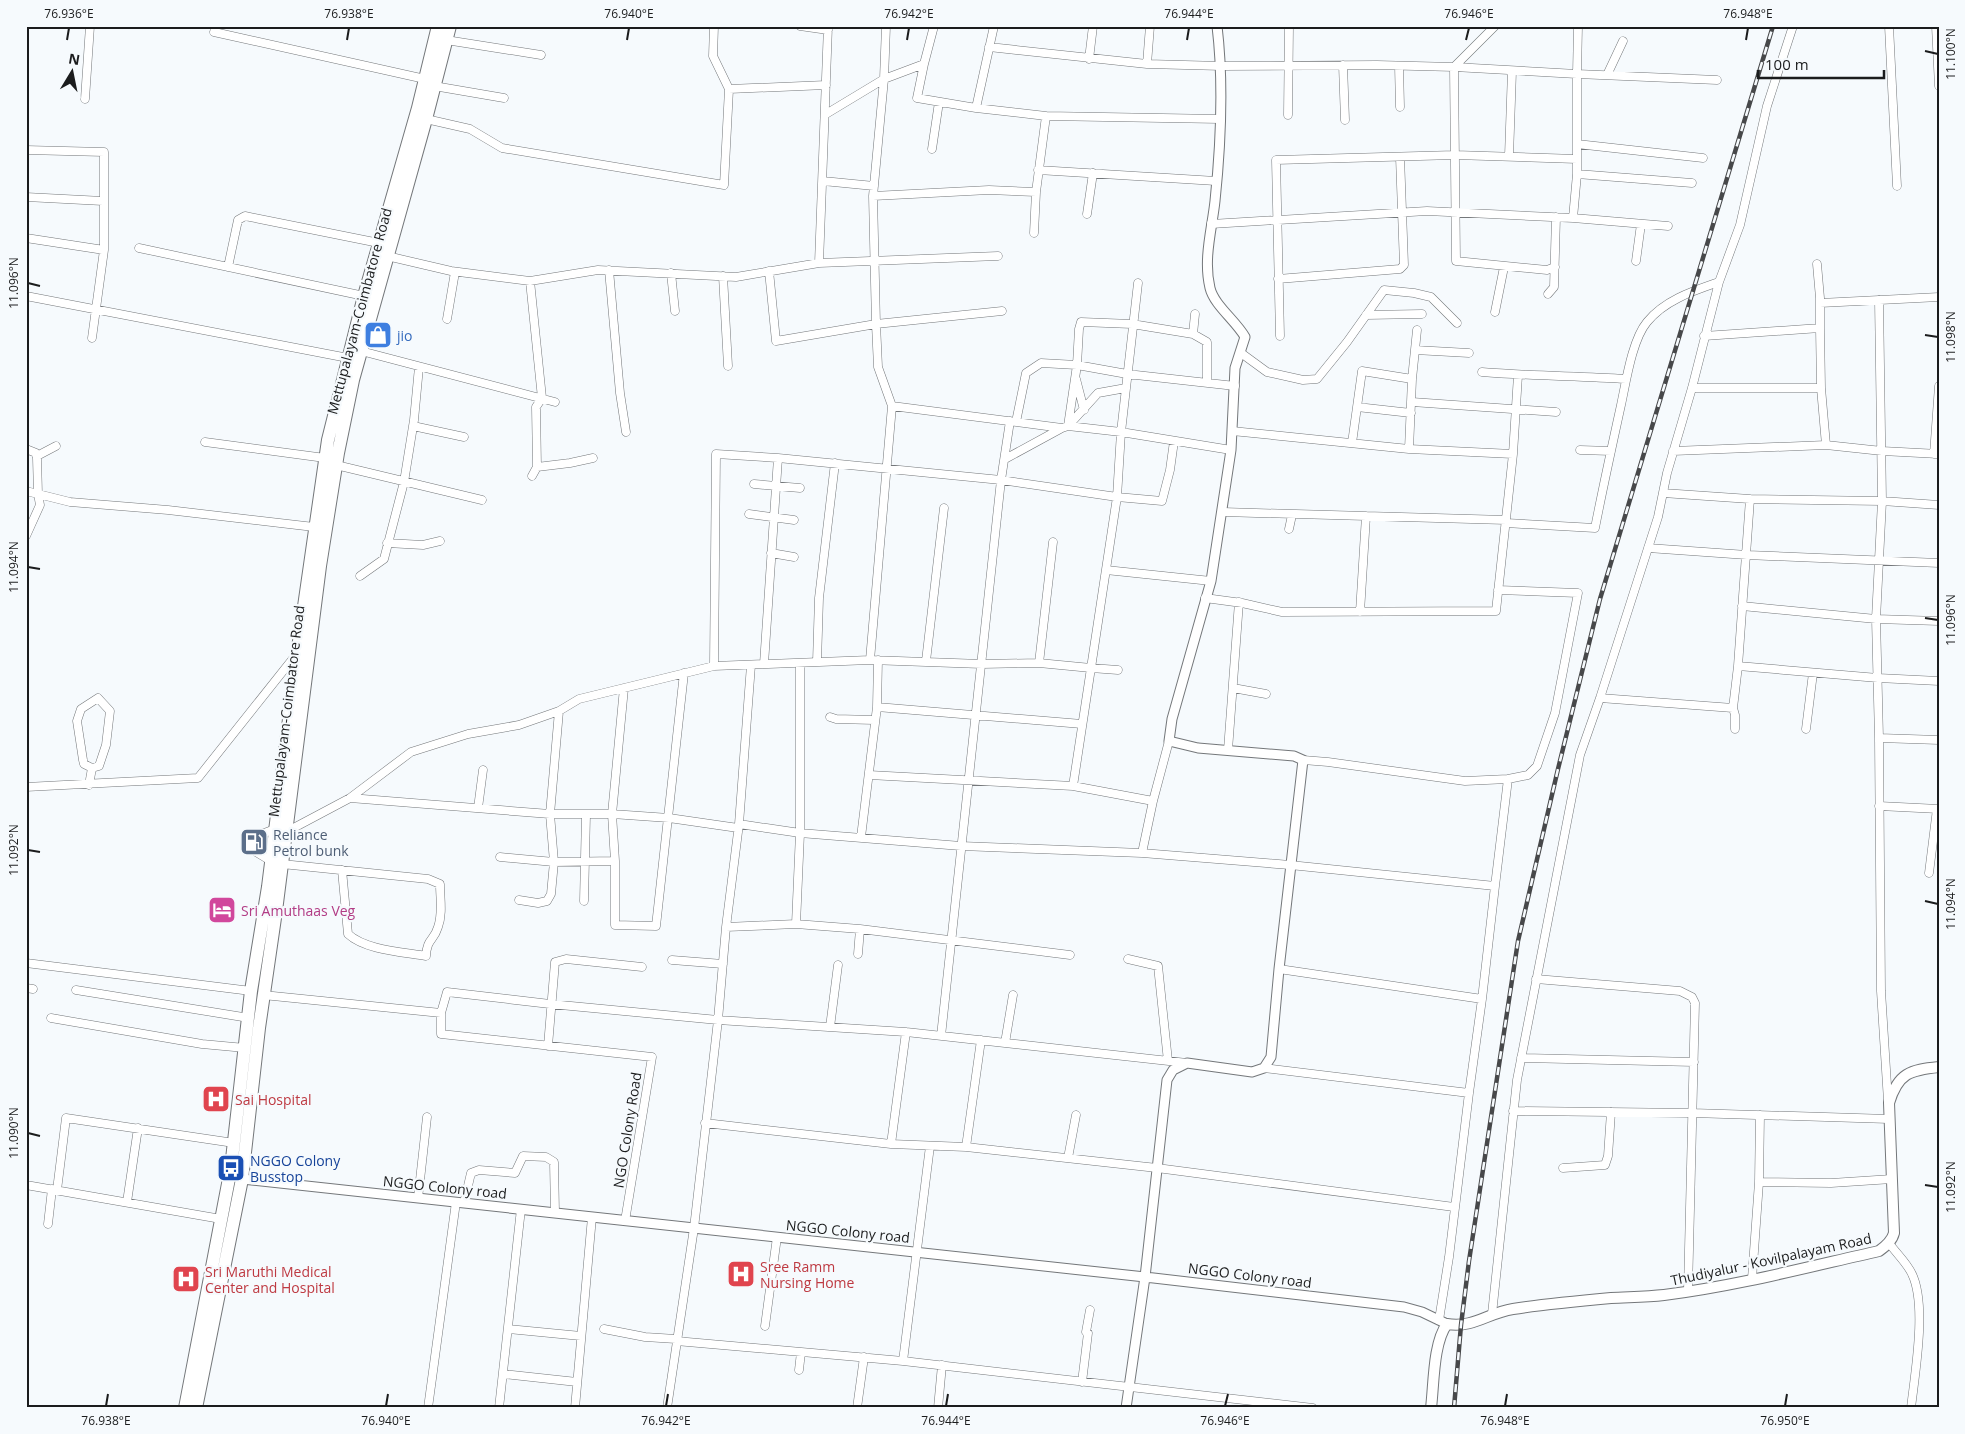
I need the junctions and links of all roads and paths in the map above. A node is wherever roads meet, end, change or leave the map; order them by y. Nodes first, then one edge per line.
1 (90, 26) edge
2 (438, 26) edge
3 (450, 26) edge
4 (714, 26) edge
5 (800, 26) edge
6 (886, 26) edge
7 (934, 26) edge
8 (994, 26) edge
9 (1093, 26) edge
10 (1150, 26) edge
11 (1217, 26) edge
12 (1289, 26) edge
13 (1495, 26) edge
14 (1578, 26) edge
15 (1793, 26) edge
16 (1889, 26) edge
17 (1936, 26) edge
18 (828, 28) edge
19 (1487, 30) edge
20 (214, 32) dead end
21 (446, 40) junction
22 (1622, 41) dead end
23 (989, 47) junction
24 (540, 56) dead end
25 (1090, 59) junction
26 (924, 64) junction
27 (1147, 64) junction
28 (1343, 65) junction
29 (1222, 66) junction
30 (1289, 66) junction
31 (1399, 66) junction
32 (1454, 67) junction
33 (1512, 71) junction
34 (1577, 74) junction
35 (1607, 75) junction
36 (884, 79) junction
37 (1717, 80) dead end
38 (430, 82) junction
39 (826, 85) junction
40 (1939, 86) edge
41 (730, 89) junction
42 (504, 98) dead end
43 (85, 99) dead end
44 (939, 102) junction
45 (1400, 107) dead end
46 (976, 108) junction
47 (826, 114) junction
48 (1288, 115) dead end
49 (1046, 116) junction
50 (426, 119) junction
51 (1220, 119) junction
52 (1345, 120) dead end
53 (1577, 144) junction
54 (26, 150) edge
55 (932, 150) dead end
56 (1455, 155) junction
57 (1509, 156) junction
58 (1400, 157) junction
59 (1703, 158) dead end
60 (1577, 159) junction
61 (1038, 170) junction
62 (1093, 173) junction
63 (1576, 174) junction
64 (823, 181) junction
65 (1216, 181) junction
66 (1692, 183) dead end
67 (874, 186) junction
68 (1897, 186) dead end
69 (1036, 192) junction
70 (873, 196) junction
71 (26, 197) edge
72 (104, 201) junction
73 (1456, 212) junction
74 (1402, 213) junction
75 (1087, 214) dead end
76 (1556, 217) junction
77 (1573, 218) junction
78 (1277, 220) junction
79 (1211, 224) junction
80 (1640, 224) junction
81 (1668, 226) dead end
82 (1034, 233) dead end
83 (26, 238) edge
84 (379, 243) junction
85 (139, 248) dead end
86 (104, 250) junction
87 (387, 256) junction
88 (998, 256) dead end
89 (876, 259) junction
90 (1636, 261) dead end
91 (819, 263) junction
92 (1817, 264) dead end
93 (228, 267) junction
94 (1504, 267) junction
95 (1555, 267) junction
96 (609, 270) junction
97 (769, 271) junction
98 (455, 272) junction
99 (671, 272) junction
100 (724, 276) junction
101 (1278, 279) junction
102 (530, 281) junction
103 (1719, 282) junction
104 (1138, 283) dead end
105 (1548, 294) dead end
106 (26, 296) edge
107 (364, 296) junction
108 (1939, 297) edge
109 (1879, 300) junction
110 (1820, 303) junction
111 (97, 310) junction
112 (675, 311) dead end
113 (1002, 311) dead end
114 (1495, 312) dead end
115 (1195, 314) dead end
116 (1422, 314) dead end
117 (1366, 315) junction
118 (447, 319) dead end
119 (1457, 323) dead end
120 (876, 324) junction
121 (1132, 324) junction
122 (1820, 328) junction
123 (1418, 330) dead end
124 (1192, 334) junction
125 (1280, 336) dead end
126 (1704, 336) junction
127 (92, 338) dead end
128 (1415, 350) junction
129 (1241, 353) junction
130 (1469, 353) dead end
131 (354, 356) junction
132 (1077, 365) junction
133 (728, 366) dead end
134 (419, 367) junction
135 (1482, 372) dead end
136 (1075, 374) junction
137 (1127, 374) junction
138 (1518, 375) junction
139 (1626, 379) junction
140 (1412, 380) junction
141 (1207, 382) junction
142 (1235, 386) junction
143 (1939, 386) edge
144 (1126, 388) junction
145 (1692, 388) junction
146 (1821, 388) junction
147 (542, 398) junction
148 (555, 402) dead end
149 (1412, 402) junction
150 (892, 406) junction
151 (1357, 407) junction
152 (1084, 410) junction
153 (1516, 410) junction
154 (1556, 412) dead end
155 (1411, 413) junction
156 (1013, 421) junction
157 (413, 426) junction
158 (1065, 427) junction
159 (1232, 431) junction
160 (626, 432) dead end
161 (1121, 432) junction
162 (464, 437) dead end
163 (1174, 441) junction
164 (205, 442) dead end
165 (1352, 443) junction
166 (1826, 445) junction
167 (56, 446) dead end
168 (26, 449) edge
169 (1409, 449) junction
170 (1231, 450) junction
171 (1580, 450) dead end
172 (1673, 451) junction
173 (1882, 451) junction
174 (1611, 452) junction
175 (1513, 454) junction
176 (1936, 454) edge
177 (37, 456) junction
178 (593, 458) dead end
179 (778, 458) junction
180 (1005, 459) junction
181 (331, 461) junction
182 (835, 463) junction
183 (537, 467) junction
184 (887, 468) junction
185 (532, 476) dead end
186 (1001, 480) junction
187 (404, 482) junction
188 (754, 484) dead end
189 (776, 485) junction
190 (800, 488) dead end
191 (26, 491) edge
192 (1663, 493) junction
193 (38, 494) junction
194 (1117, 497) junction
195 (1750, 499) junction
196 (482, 500) dead end
197 (1882, 501) junction
198 (1939, 505) edge
199 (944, 508) dead end
200 (1223, 512) junction
201 (749, 514) dead end
202 (1292, 515) junction
203 (1366, 516) junction
204 (774, 517) junction
205 (794, 520) dead end
206 (1506, 522) junction
207 (314, 527) junction
208 (1289, 529) dead end
209 (26, 536) edge
210 (440, 541) dead end
211 (1053, 542) dead end
212 (388, 543) junction
213 (1648, 548) junction
214 (771, 553) junction
215 (1747, 555) junction
216 (794, 556) dead end
217 (1879, 560) junction
218 (1939, 563) edge
219 (1106, 570) junction
220 (360, 576) dead end
221 (1211, 581) junction
222 (1498, 590) junction
223 (1206, 598) junction
224 (1239, 602) junction
225 (1742, 606) junction
226 (1360, 612) junction
227 (1876, 619) junction
228 (1939, 620) edge
229 (297, 655) junction
230 (874, 660) junction
231 (926, 661) junction
232 (817, 662) junction
233 (800, 663) junction
234 (1039, 663) junction
235 (764, 664) junction
236 (982, 664) junction
237 (751, 665) junction
238 (714, 666) junction
239 (1738, 666) junction
240 (1091, 668) junction
241 (1118, 670) dead end
242 (1813, 672) junction
243 (300, 673) junction
244 (684, 674) junction
245 (1878, 678) junction
246 (1939, 681) edge
247 (624, 688) junction
248 (1233, 688) junction
249 (1266, 694) dead end
250 (1600, 698) junction
251 (877, 707) junction
252 (1733, 708) junction
253 (560, 711) junction
254 (976, 715) junction
255 (830, 717) dead end
256 (874, 720) junction
257 (1082, 724) junction
258 (1735, 729) dead end
259 (1806, 729) dead end
260 (1879, 738) junction
261 (1939, 740) edge
262 (1169, 741) junction
263 (1228, 750) junction
264 (1303, 760) junction
265 (92, 768) junction
266 (483, 770) dead end
267 (869, 775) junction
268 (1508, 779) junction
269 (970, 781) junction
270 (89, 785) junction
271 (1074, 786) junction
272 (26, 787) edge
273 (350, 798) junction
274 (1153, 801) junction
275 (1880, 806) junction
276 (478, 808) junction
277 (1938, 809) edge
278 (550, 814) junction
279 (612, 814) junction
280 (586, 815) junction
281 (669, 818) junction
282 (739, 826) junction
283 (280, 831) junction
284 (800, 833) junction
285 (861, 838) junction
286 (961, 846) junction
287 (1142, 853) junction
288 (500, 857) dead end
289 (615, 861) junction
290 (276, 862) junction
291 (554, 862) junction
292 (585, 863) junction
293 (1290, 865) junction
294 (342, 870) junction
295 (1929, 874) dead end
296 (1496, 886) junction
297 (519, 900) dead end
298 (584, 901) dead end
299 (796, 924) junction
300 (726, 927) junction
301 (860, 929) junction
302 (950, 940) junction
303 (858, 954) dead end
304 (1070, 955) dead end
305 (1128, 959) dead end
306 (672, 960) dead end
307 (26, 963) edge
308 (723, 964) junction
309 (838, 965) dead end
310 (642, 967) dead end
311 (1279, 969) junction
312 (1536, 979) junction
313 (76, 990) dead end
314 (257, 993) junction
315 (1013, 995) dead end
316 (1482, 998) junction
317 (550, 1004) junction
318 (441, 1012) junction
319 (51, 1018) dead end
320 (249, 1018) junction
321 (718, 1020) junction
322 (830, 1027) junction
323 (906, 1032) junction
324 (941, 1036) junction
325 (981, 1040) junction
326 (1005, 1043) junction
327 (548, 1046) junction
328 (245, 1048) junction
329 (1521, 1058) junction
330 (1168, 1061) junction
331 (1694, 1062) junction
332 (1187, 1063) junction
333 (1939, 1067) edge
334 (1264, 1068) junction
335 (1469, 1093) junction
336 (1888, 1102) junction
337 (1513, 1111) junction
338 (1612, 1112) junction
339 (1692, 1113) junction
340 (1076, 1115) dead end
341 (1760, 1115) junction
342 (427, 1117) dead end
343 (1889, 1119) junction
344 (705, 1123) junction
345 (138, 1128) junction
346 (234, 1143) junction
347 (891, 1144) junction
348 (930, 1146) junction
349 (966, 1147) junction
350 (1068, 1158) junction
351 (1157, 1168) junction
352 (1563, 1168) dead end
353 (236, 1178) junction
354 (1892, 1179) junction
355 (1759, 1182) junction
356 (26, 1185) edge
357 (54, 1189) junction
358 (418, 1198) junction
359 (127, 1202) junction
360 (460, 1202) junction
361 (1454, 1207) junction
362 (521, 1209) junction
363 (555, 1213) junction
364 (592, 1217) junction
365 (221, 1219) junction
366 (625, 1221) junction
367 (48, 1224) dead end
368 (694, 1228) junction
369 (777, 1237) junction
370 (1889, 1243) junction
371 (918, 1252) junction
372 (1145, 1277) junction
373 (1752, 1279) junction
374 (1688, 1291) junction
375 (1090, 1310) dead end
376 (1492, 1314) junction
377 (1443, 1322) junction
378 (765, 1326) dead end
379 (508, 1329) junction
380 (604, 1329) dead end
381 (581, 1336) junction
382 (676, 1340) junction
383 (801, 1352) junction
384 (864, 1357) junction
385 (903, 1360) junction
386 (942, 1366) junction
387 (799, 1370) dead end
388 (503, 1374) junction
389 (577, 1382) junction
390 (1082, 1382) junction
391 (1131, 1387) junction
392 (185, 1408) edge
393 (196, 1408) edge
394 (428, 1408) edge
395 (499, 1408) edge
396 (575, 1408) edge
397 (666, 1408) edge
398 (857, 1408) edge
399 (938, 1408) edge
400 (1126, 1408) edge
401 (1313, 1408) edge
402 (1431, 1408) edge
403 (1911, 1408) edge

1 - 43 street
2 - 38 highway
3 - 21 highway, Mettupalayam-Coimbatore Road
4 - 41 street
5 - 18 street
6 - 36 street
7 - 26 street
8 - 23 street
9 - 25 street
10 - 27 street
11 - 29 street
12 - 30 street
13 - 19 street
14 - 34 street
15 - 103 street
16 - 68 street
17 - 40 street
18 - 39 street
19 - 32 street
20 - 38 street
21 - 24 street
21 - 38 highway, Mettupalayam-Coimbatore Road
22 - 35 street
23 - 25 street
23 - 46 street
25 - 27 street
26 - 36 street
26 - 44 street
27 - 29 street
28 - 30 street
28 - 31 street
28 - 52 street
29 - 30 street
29 - 51 street
30 - 48 street
31 - 32 street
31 - 45 street
32 - 33 street
32 - 56 street
33 - 34 street
33 - 57 street
34 - 35 street
34 - 53 street
35 - 37 street
36 - 47 street
36 - 67 street
38 - 42 street
38 - 50 highway, Mettupalayam-Coimbatore Road
38 - 84 highway
39 - 41 street
39 - 47 street
41 - 50 street
44 - 46 street
44 - 55 street
46 - 49 street
47 - 64 street
49 - 51 street
49 - 61 street
50 - 87 highway, Mettupalayam-Coimbatore Road
51 - 65 street
53 - 59 street
53 - 60 street
54 - 72 street
56 - 57 street
56 - 58 street
56 - 73 street
57 - 60 street
58 - 74 street
58 - 78 street
60 - 63 street
61 - 62 street
61 - 69 street
62 - 65 street
62 - 75 street
63 - 66 street
63 - 77 street
64 - 67 street
64 - 91 street
65 - 79 street
67 - 70 street
69 - 70 street
69 - 82 street
70 - 89 street
71 - 72 street
72 - 86 street
73 - 74 street
73 - 76 street
73 - 94 street
74 - 78 street
74 - 101 street
76 - 77 street
76 - 95 street
77 - 80 street
78 - 79 street
78 - 101 street
79 - 129 street
80 - 81 street
80 - 90 street
83 - 86 street
84 - 93 street
84 - 107 highway
85 - 93 street
86 - 111 street
87 - 98 street
87 - 131 highway, Mettupalayam-Coimbatore Road
88 - 89 street
89 - 91 street
89 - 120 street
91 - 97 street
92 - 110 street
93 - 107 street
94 - 95 street
94 - 114 street
95 - 105 street
96 - 99 street
96 - 102 street
96 - 160 street
97 - 100 street
97 - 120 street
98 - 102 street
98 - 118 street
99 - 100 street
99 - 112 street
100 - 133 street
101 - 125 street
102 - 147 street
103 - 126 street
103 - 139 street
104 - 121 street
106 - 111 street
107 - 131 highway
108 - 109 street
109 - 110 street
109 - 173 street
110 - 122 street
111 - 127 street
111 - 131 street
113 - 120 street
115 - 124 street
116 - 117 street
117 - 119 street
117 - 129 street
120 - 150 street
121 - 124 street
121 - 132 street
121 - 137 street
122 - 126 street
122 - 146 street
123 - 128 street
124 - 141 street
126 - 145 street
128 - 130 street
128 - 140 street
129 - 142 street
131 - 134 street
131 - 181 highway, Mettupalayam-Coimbatore Road
132 - 136 street
132 - 137 street
132 - 156 street
134 - 147 street
134 - 157 street
135 - 138 street
136 - 152 street
136 - 158 street
137 - 141 street
137 - 144 street
138 - 139 street
138 - 153 street
139 - 174 street
140 - 149 street
140 - 151 street
141 - 142 street
142 - 159 street
143 - 176 street
144 - 152 street
144 - 161 street
145 - 146 street
145 - 172 street
146 - 166 street
147 - 148 street
147 - 183 street
149 - 153 street
149 - 155 street
150 - 156 street
150 - 184 street
151 - 155 street
151 - 165 street
152 - 158 street
153 - 154 street
153 - 175 street
155 - 169 street
156 - 158 street
156 - 180 street
157 - 162 street
157 - 187 street
158 - 161 street
158 - 180 street
159 - 165 street
159 - 170 street
161 - 163 street
161 - 194 street
163 - 170 street
163 - 194 street
164 - 181 street
165 - 169 street
166 - 172 street
166 - 173 street
167 - 177 street
168 - 177 street
169 - 175 street
170 - 200 street
171 - 174 street
172 - 192 street
173 - 176 street
173 - 197 street
174 - 206 street
175 - 206 street
177 - 193 street
178 - 183 street
179 - 182 street
179 - 189 street
179 - 238 street
180 - 186 street
181 - 187 street
181 - 207 highway
181 - 243 highway, Mettupalayam-Coimbatore Road
182 - 184 street
182 - 232 street
183 - 185 street
184 - 186 street
184 - 230 street
186 - 194 street
186 - 236 street
187 - 196 street
187 - 212 street
188 - 189 street
189 - 190 street
189 - 204 street
191 - 193 street
192 - 195 street
192 - 213 street
193 - 207 street
193 - 209 street
194 - 219 street
195 - 197 street
195 - 215 street
197 - 198 street
197 - 217 street
199 - 231 street
200 - 202 street
200 - 221 street
201 - 204 street
202 - 203 street
202 - 208 street
203 - 206 street
203 - 226 street
204 - 205 street
204 - 214 street
206 - 222 street
207 - 229 highway
210 - 212 street
211 - 234 street
212 - 220 street
213 - 215 street
213 - 250 street
214 - 216 street
214 - 235 street
215 - 217 street
215 - 225 street
217 - 218 street
217 - 227 street
219 - 221 street
219 - 240 street
221 - 223 street
222 - 226 street
222 - 268 street
223 - 224 street
223 - 262 street
224 - 226 street
224 - 248 street
225 - 227 street
225 - 239 street
227 - 228 street
227 - 245 street
229 - 243 highway
229 - 270 street
230 - 231 street
230 - 232 street
230 - 251 street
231 - 236 street
232 - 233 street
233 - 235 street
233 - 284 street
234 - 236 street
234 - 240 street
235 - 237 street
236 - 254 street
237 - 238 street
237 - 282 street
238 - 244 street
239 - 242 street
239 - 252 street
240 - 241 street
240 - 257 street
242 - 245 street
242 - 259 street
243 - 283 highway, Mettupalayam-Coimbatore Road
244 - 247 street
244 - 281 street
245 - 246 street
245 - 260 street
247 - 253 street
247 - 279 street
248 - 249 street
248 - 263 street
250 - 252 street
250 - 312 street
251 - 254 street
251 - 256 street
252 - 258 street
253 - 273 street
253 - 278 street
254 - 257 street
254 - 269 street
255 - 256 street
256 - 267 street
257 - 271 street
260 - 261 street
260 - 275 street
262 - 263 street
262 - 274 street
263 - 264 street
264 - 268 street
264 - 293 street
265 - 265 street
265 - 270 street
266 - 276 street
267 - 269 street
267 - 285 street
268 - 296 street
269 - 271 street
269 - 286 street
270 - 272 street
271 - 274 street
273 - 276 street
273 - 283 street
274 - 287 street
275 - 277 street
275 - 336 street
276 - 278 street
277 - 295 street
278 - 280 street
278 - 291 street
279 - 280 street
279 - 281 street
279 - 289 street
280 - 292 street
281 - 282 street
281 - 289 street
282 - 284 street
282 - 300 street
283 - 290 highway, Mettupalayam-Coimbatore Road
283 - 290 street
284 - 285 street
284 - 299 street
285 - 286 street
286 - 287 street
286 - 302 street
287 - 293 street
288 - 291 street
289 - 292 street
290 - 294 street
290 - 314 highway, Mettupalayam-Coimbatore Road
291 - 292 street
291 - 297 street
292 - 298 street
293 - 296 street
293 - 311 street
294 - 294 street
296 - 316 street
299 - 300 street
299 - 301 street
300 - 308 street
301 - 302 street
301 - 303 street
302 - 304 street
302 - 324 street
305 - 330 street
306 - 308 street
307 - 314 street
308 - 321 street
309 - 322 street
310 - 317 street
311 - 316 street
311 - 334 street
312 - 329 street
312 - 331 street
313 - 320 street
314 - 318 street
314 - 320 highway
314 - 353 highway, Mettupalayam-Coimbatore Road
315 - 326 street
316 - 335 street
317 - 318 street
317 - 321 street
317 - 327 street
318 - 327 street
319 - 328 street
320 - 328 highway
321 - 322 street
321 - 344 street
322 - 323 street
323 - 324 street
323 - 347 street
324 - 325 street
325 - 326 street
325 - 349 street
326 - 330 street
327 - 366 street, NGO Colony Road
328 - 346 highway
329 - 331 street
329 - 337 street
330 - 332 street
331 - 339 street
332 - 334 street
332 - 351 street
333 - 336 main road
334 - 335 street
335 - 361 street
336 - 343 main road, Thudiyalur - Kovilpalayam Road
337 - 338 street
337 - 376 street
338 - 339 street
338 - 352 street
339 - 341 street
339 - 374 street
340 - 350 street
341 - 343 street
341 - 355 street
342 - 358 street
343 - 354 main road, Thudiyalur - Kovilpalayam Road
344 - 347 street
344 - 368 street
345 - 346 street
345 - 357 street
345 - 359 street
346 - 353 highway
347 - 348 street
348 - 349 street
348 - 371 street
349 - 350 street
350 - 351 street
351 - 361 street
351 - 372 street
353 - 358 street, NGGO Colony road
353 - 365 highway
353 - 393 highway, Mettupalayam-Coimbatore Road
354 - 355 street
354 - 370 main road, Thudiyalur - Kovilpalayam Road
355 - 373 street
356 - 357 street
357 - 359 street
357 - 367 street
358 - 360 street, NGGO Colony road
359 - 365 street
360 - 362 street, NGGO Colony road
360 - 363 street
360 - 394 street
361 - 377 street
362 - 363 street, NGGO Colony road
362 - 379 street
363 - 364 street, NGGO Colony road
364 - 366 street, NGGO Colony road
364 - 381 street
365 - 392 highway
366 - 368 street, NGGO Colony road
368 - 369 street, NGGO Colony road
368 - 382 street
369 - 371 street, NGGO Colony road
369 - 378 street
370 - 373 main road, Thudiyalur - Kovilpalayam Road
370 - 403 street
371 - 372 street, NGGO Colony road
371 - 385 street
372 - 377 street, NGGO Colony road
372 - 391 street
373 - 374 main road, Thudiyalur - Kovilpalayam Road
374 - 376 main road, Thudiyalur - Kovilpalayam Road
375 - 390 street
376 - 377 main road, Thudiyalur - Kovilpalayam Road
377 - 402 main road
379 - 381 street
379 - 388 street
380 - 382 street
381 - 389 street
382 - 383 street
382 - 397 street
383 - 384 street
383 - 387 street
384 - 385 street
384 - 398 street
385 - 386 street
386 - 390 street
386 - 399 street
388 - 389 street
388 - 395 street
389 - 396 street
390 - 391 street
391 - 400 street
391 - 401 street

